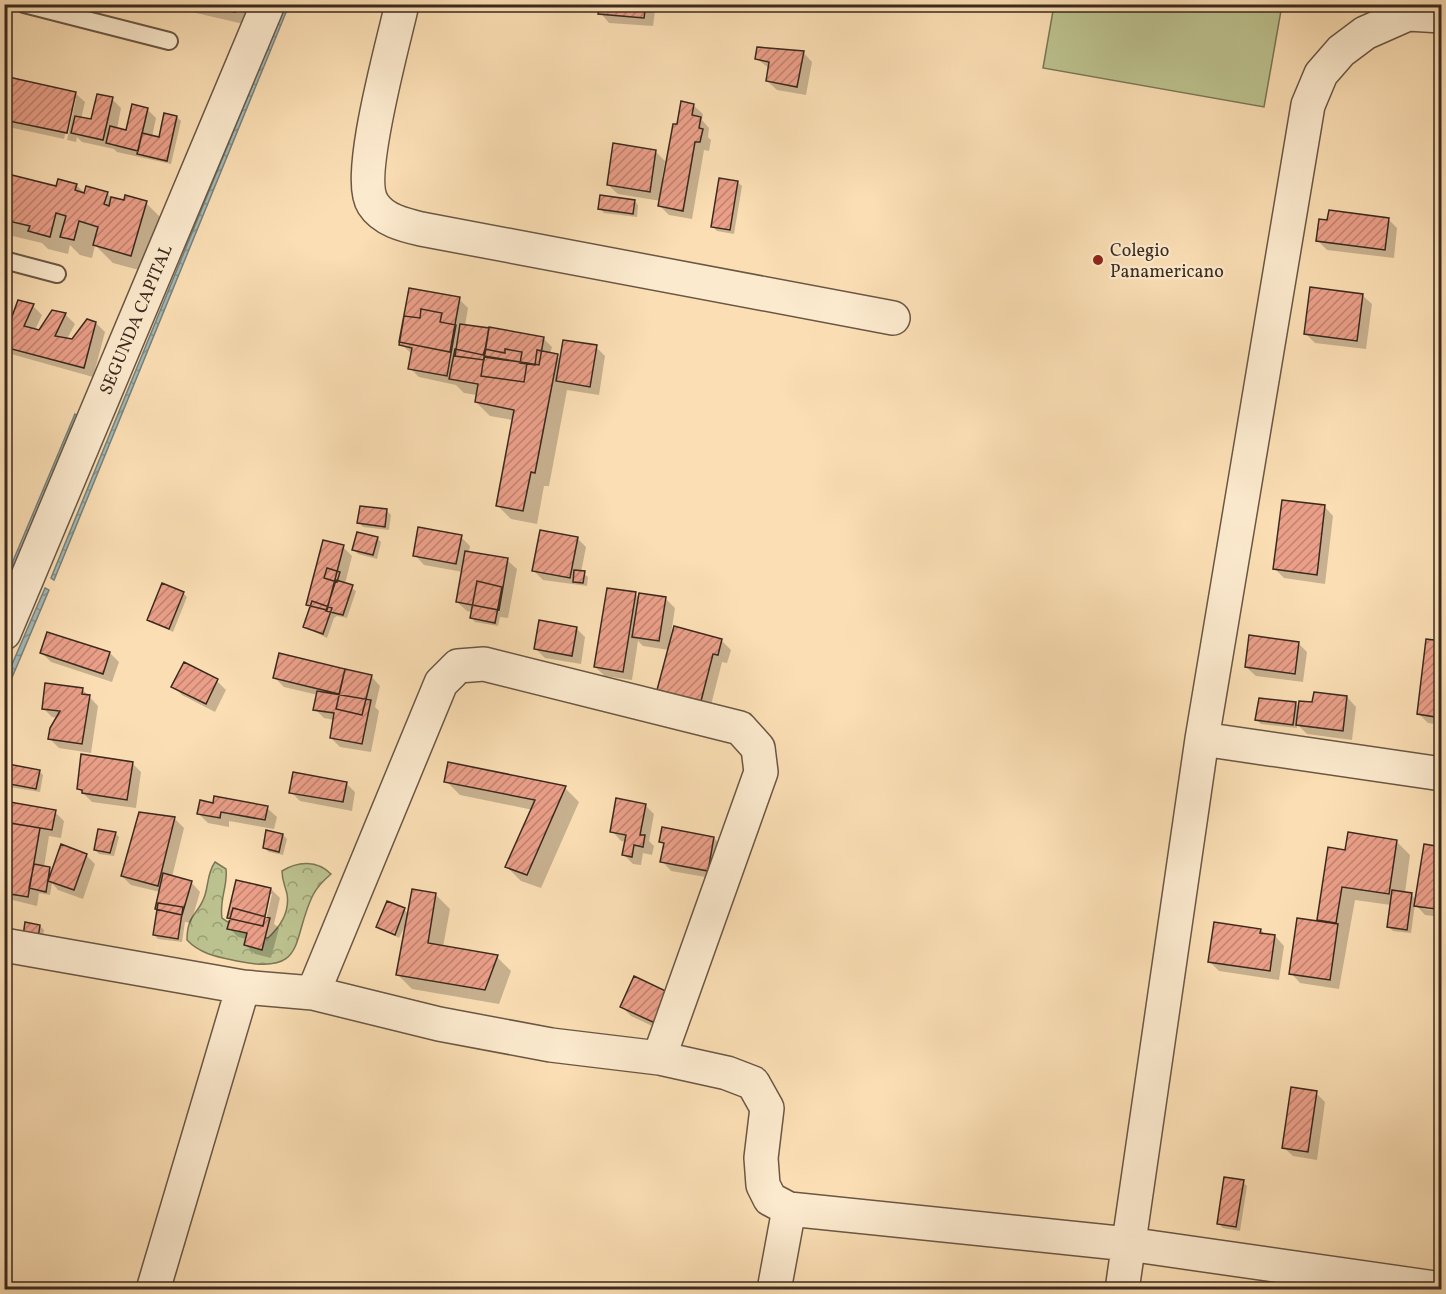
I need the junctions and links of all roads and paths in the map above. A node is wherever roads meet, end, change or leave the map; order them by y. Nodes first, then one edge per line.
1 (24, 4) edge
2 (268, 4) edge
3 (402, 4) edge
4 (1442, 15) edge
5 (169, 41) dead end
6 (4, 260) edge
7 (57, 274) dead end
8 (893, 318) dead end
9 (4, 633) edge
10 (1202, 739) junction
11 (1442, 774) edge
12 (4, 945) edge
13 (243, 987) junction
14 (313, 993) junction
15 (659, 1058) junction
16 (789, 1209) junction
17 (1128, 1244) junction
18 (157, 1288) edge
19 (1442, 1289) edge
20 (774, 1290) edge
21 (1122, 1290) edge

1 - 5 lane
2 - 9 street, SEGUNDA CAPITAL
3 - 8 street
4 - 10 street
6 - 7 lane
10 - 11 street
10 - 17 street
12 - 13 street
13 - 14 street
13 - 18 street
14 - 15 street
14 - 15 street
15 - 16 street
16 - 17 street
16 - 20 street
17 - 19 street
17 - 21 street

